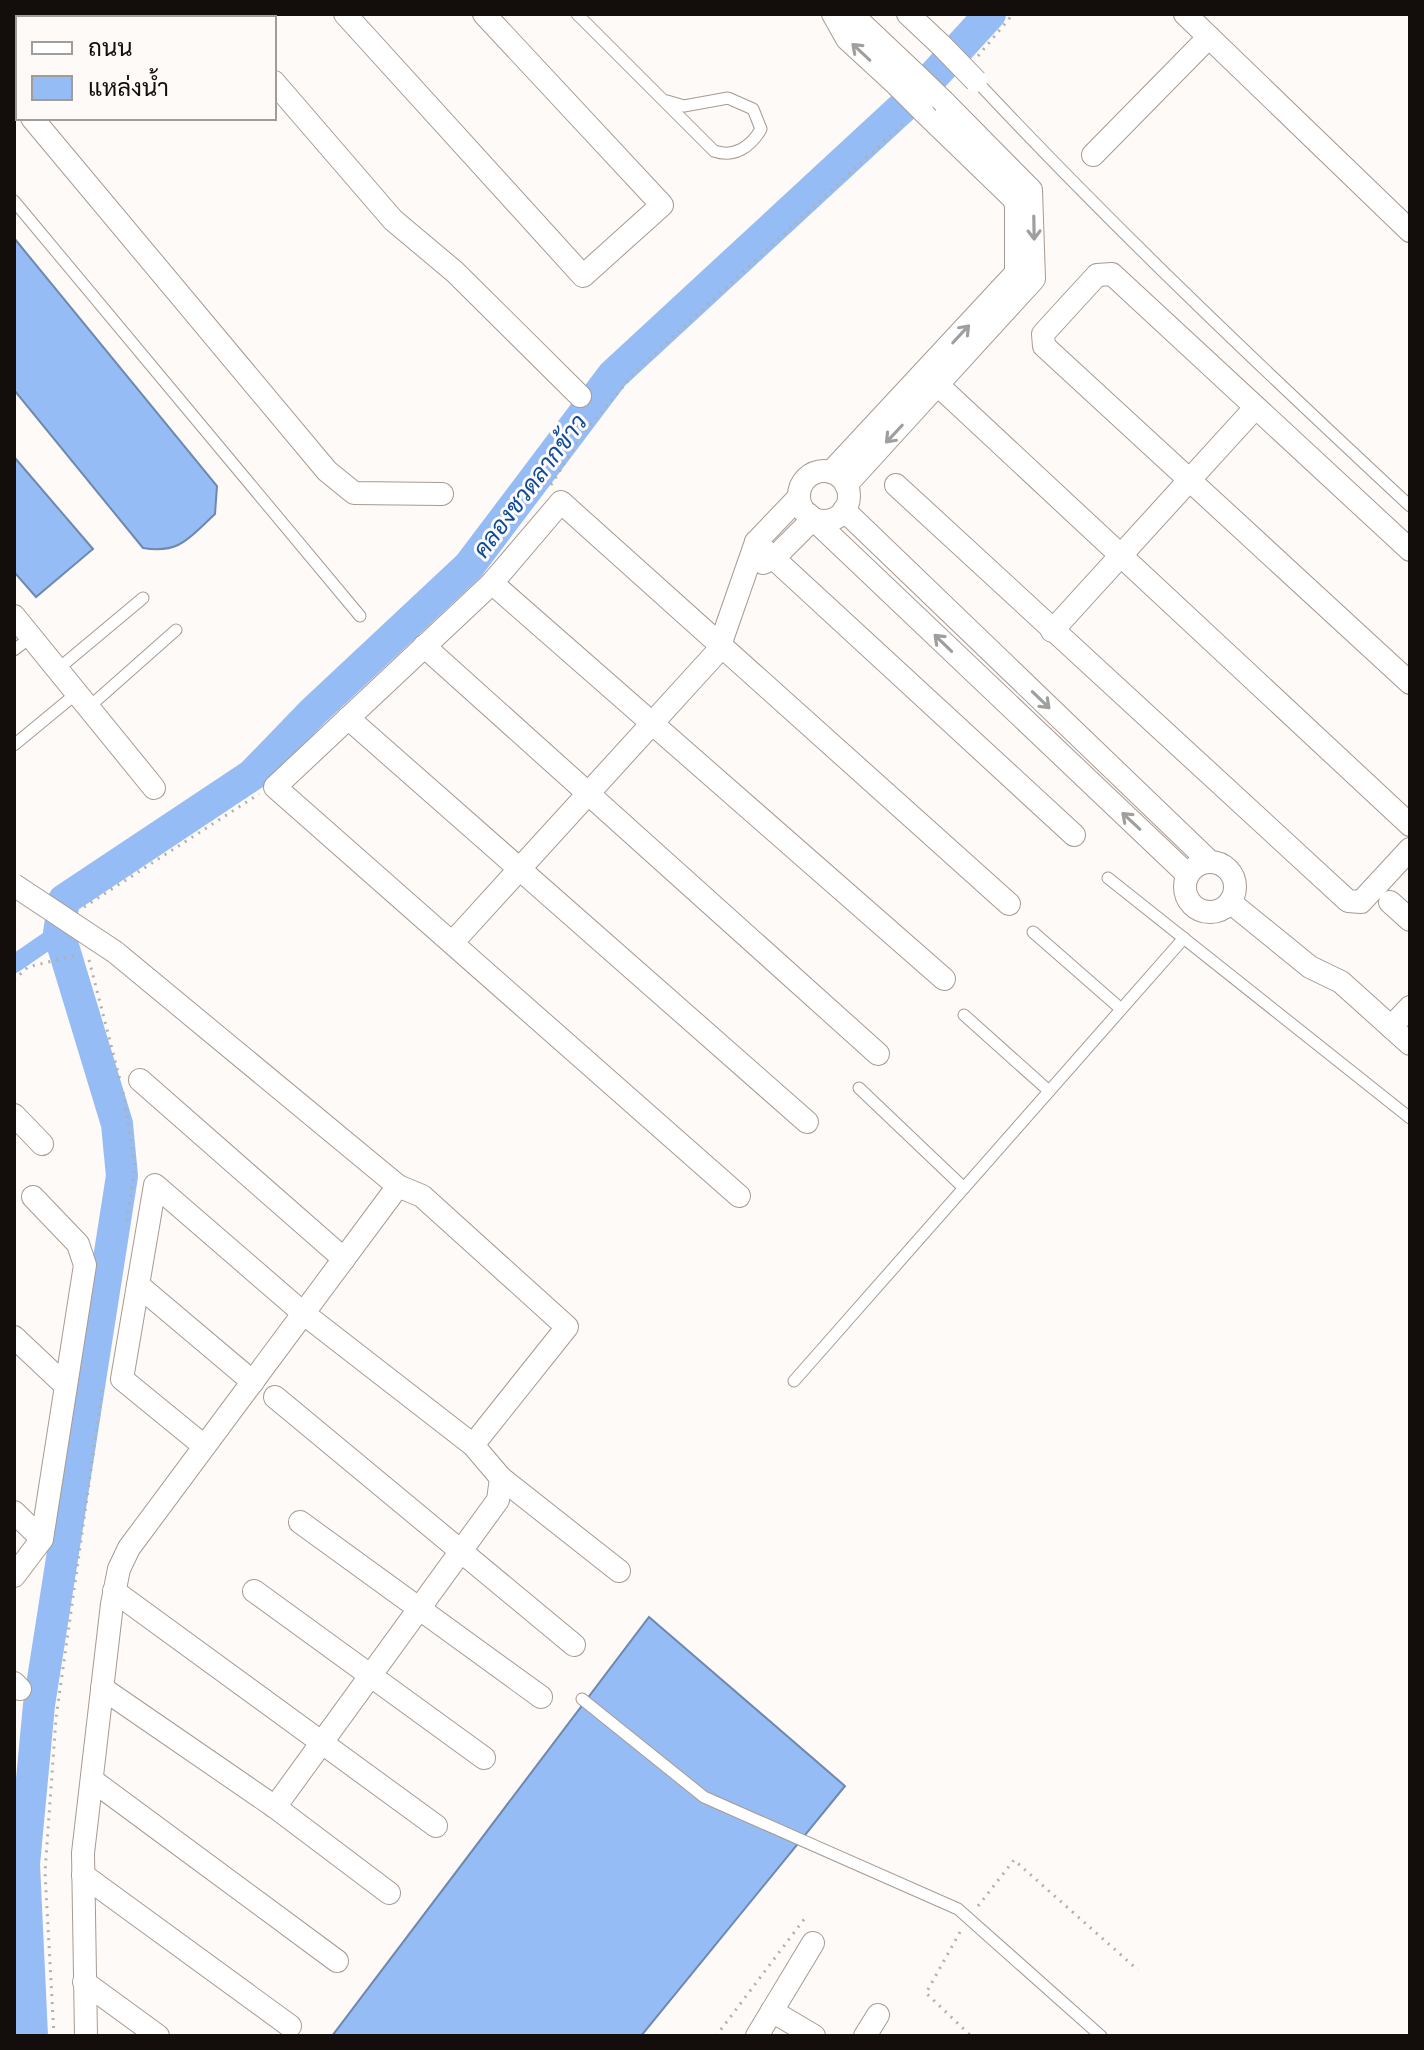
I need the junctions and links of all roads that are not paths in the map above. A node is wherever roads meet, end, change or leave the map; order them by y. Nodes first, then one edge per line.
1 (345, 14) edge
2 (484, 14) edge
3 (577, 14) edge
4 (833, 14) edge
5 (847, 14) edge
6 (908, 14) edge
7 (1185, 14) edge
8 (1209, 37) junction
9 (906, 79) junction
10 (976, 79) joint
11 (276, 84) edge
12 (667, 101) junction
13 (34, 120) edge
14 (1093, 155) dead end
15 (1002, 171) junction
16 (14, 201) edge
17 (1410, 231) edge
18 (932, 380) junction
19 (580, 396) dead end
20 (1255, 408) junction
21 (838, 478) junction
22 (1189, 480) junction
23 (896, 485) dead end
24 (442, 494) dead end
25 (1410, 506) edge
26 (806, 510) junction
27 (844, 510) junction
28 (756, 542) junction
29 (1410, 550) edge
30 (774, 558) junction
31 (1120, 558) junction
32 (745, 570) junction
33 (492, 583) junction
34 (143, 598) dead end
35 (14, 616) edge
36 (360, 616) dead end
37 (176, 630) dead end
38 (1052, 631) junction
39 (23, 644) edge
40 (424, 646) junction
41 (720, 646) junction
42 (58, 669) junction
43 (1011, 672) junction
44 (1410, 683) edge
45 (992, 690) junction
46 (83, 700) junction
47 (348, 718) junction
48 (653, 723) junction
49 (14, 745) edge
50 (154, 788) dead end
51 (588, 794) junction
52 (1410, 825) edge
53 (1074, 835) dead end
54 (1410, 849) edge
55 (1210, 862) junction
56 (520, 869) junction
57 (1188, 875) junction
58 (1108, 878) dead end
59 (14, 885) edge
60 (1230, 902) junction
61 (1390, 902) dead end
62 (1009, 904) dead end
63 (1410, 920) edge
64 (1033, 932) dead end
65 (1184, 938) junction
66 (453, 942) junction
67 (944, 979) dead end
68 (1410, 1007) edge
69 (1121, 1009) junction
70 (964, 1015) dead end
71 (1391, 1027) junction
72 (1410, 1044) edge
73 (878, 1054) dead end
74 (140, 1080) dead end
75 (859, 1088) dead end
76 (1049, 1091) junction
77 (1410, 1118) edge
78 (16, 1121) edge
79 (807, 1122) dead end
80 (42, 1144) dead end
81 (398, 1186) junction
82 (964, 1188) junction
83 (739, 1196) dead end
84 (33, 1197) dead end
85 (344, 1259) junction
86 (138, 1285) junction
87 (303, 1313) junction
88 (14, 1337) edge
89 (794, 1381) dead end
90 (253, 1382) junction
91 (65, 1385) junction
92 (275, 1397) dead end
93 (473, 1445) junction
94 (204, 1446) junction
95 (501, 1478) junction
96 (14, 1512) edge
97 (300, 1522) dead end
98 (42, 1539) junction
99 (462, 1549) junction
100 (619, 1571) dead end
101 (14, 1576) edge
102 (114, 1591) junction
103 (254, 1591) dead end
104 (420, 1607) junction
105 (574, 1645) dead end
106 (370, 1676) junction
107 (102, 1688) junction
108 (541, 1697) dead end
109 (582, 1699) dead end
110 (323, 1741) junction
111 (484, 1758) dead end
112 (92, 1780) junction
113 (275, 1807) junction
114 (436, 1826) dead end
115 (83, 1875) junction
116 (389, 1893) dead end
117 (813, 1943) dead end
118 (337, 1961) dead end
119 (84, 1982) junction
120 (772, 2011) junction
121 (878, 2015) dead end
122 (290, 2026) dead end
123 (86, 2036) edge
124 (158, 2036) edge
125 (757, 2036) edge
126 (814, 2036) edge
127 (865, 2036) edge
128 (1101, 2036) edge

1 - 2 street
3 - 12 lane
9 -> 4 street
5 - 9 street
6 - 10 street, bridge
7 - 8 street
8 - 14 street
8 - 17 street
9 - 15 street, bridge
9 - 15 street, bridge
10 - 25 lane
11 - 19 street
12 - 12 lane
13 - 24 street
15 - 18 street
16 - 36 lane
18 - 21 street
18 - 31 street
20 - 22 street
20 - 22 street
20 - 29 street
21 - 26 street
21 - 27 street
22 - 31 street
22 - 44 street
23 - 38 street
26 - 27 street
26 - 28 street
26 - 30 street
45 -> 26 street
27 - 43 street
28 - 30 street
28 - 32 street
30 - 32 street
30 - 53 street
31 - 38 street
31 - 52 street
32 - 41 street
33 - 40 street
33 - 41 street
33 - 48 street
34 - 42 lane
35 - 39 street
37 - 46 lane
38 - 54 street
39 - 42 street
40 - 47 street
40 - 51 street
41 - 48 street
41 - 62 street
42 - 46 street
43 - 45 street
43 -> 55 street
57 -> 45 street
46 - 49 lane
46 - 50 street
47 - 56 street
47 - 66 street
48 - 51 street
48 - 67 street
51 - 56 street
51 - 73 street
55 - 57 street
55 - 60 street
56 - 66 street
56 - 79 street
57 - 60 street
58 - 65 lane
59 - 81 street, bridge
60 - 71 street
61 - 63 street
64 - 69 lane
65 - 69 lane
65 - 77 lane
66 - 83 street
68 - 71 street
69 - 76 lane
70 - 76 lane
71 - 72 street
74 - 85 street
75 - 82 lane
76 - 82 lane
78 - 80 street
81 - 85 street
81 - 93 street
82 - 89 lane
84 - 91 street
85 - 87 street
86 - 87 street
86 - 90 street
86 - 94 street
87 - 90 street
87 - 93 street
88 - 91 street
90 - 94 street
91 - 98 street
92 - 99 street
93 - 95 street
94 - 102 street
95 - 99 street
95 - 100 street
96 - 98 street
97 - 104 street
98 - 101 street
99 - 104 street
99 - 105 street
102 - 107 street
102 - 110 street
103 - 106 street
104 - 106 street
104 - 108 street
106 - 110 street
106 - 111 street
107 - 112 street
107 - 113 street
109 - 128 lane
110 - 113 street
110 - 114 street
112 - 115 street
112 - 118 street
113 - 116 street
115 - 119 street
115 - 122 street
117 - 120 street
119 - 123 street
119 - 124 street
120 - 125 street
120 - 126 street
121 - 127 street

